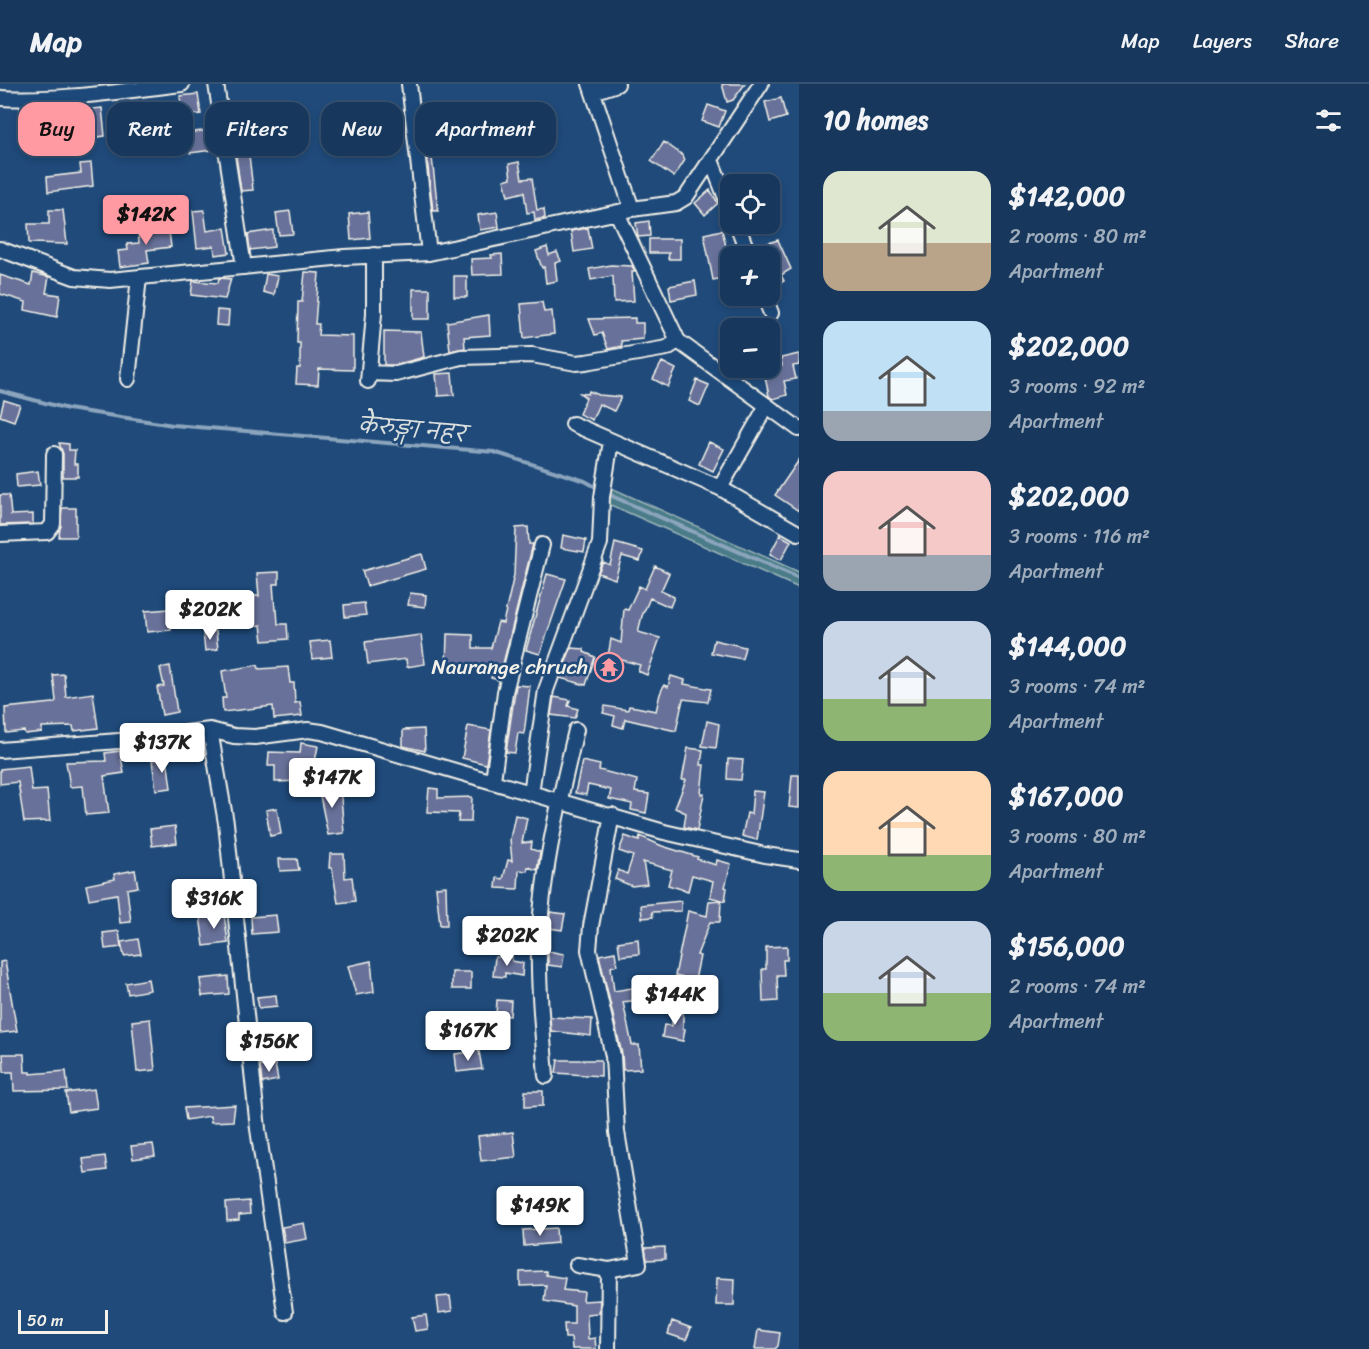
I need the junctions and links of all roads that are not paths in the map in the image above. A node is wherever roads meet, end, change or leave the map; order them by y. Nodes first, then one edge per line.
1 (182, 84) edge
2 (216, 84) edge
3 (409, 84) edge
4 (617, 84) edge
5 (761, 84) edge
6 (592, 88) edge
7 (0, 98) edge
8 (711, 160) junction
9 (720, 183) edge
10 (632, 209) junction
11 (616, 213) junction
12 (0, 249) edge
13 (429, 253) junction
14 (374, 255) junction
15 (244, 267) junction
16 (139, 277) junction
17 (768, 306) edge
18 (771, 313) dead end
19 (678, 341) junction
20 (128, 379) dead end
21 (766, 407) junction
22 (573, 424) dead end
23 (799, 429) edge
24 (611, 441) junction
25 (54, 454) dead end
26 (720, 488) junction
27 (798, 533) edge
28 (0, 534) edge
29 (542, 544) dead end
30 (210, 730) junction
31 (576, 730) dead end
32 (0, 750) edge
33 (493, 780) junction
34 (531, 793) junction
35 (559, 802) junction
36 (612, 815) junction
37 (799, 860) edge
38 (546, 1076) dead end
39 (577, 1265) dead end
40 (609, 1270) junction
41 (285, 1312) dead end
42 (608, 1349) edge

1 - 7 street
2 - 15 street
3 - 13 street
4 - 6 street
5 - 8 street
6 - 10 street
8 - 9 street
8 - 10 street
10 - 11 street
11 - 13 street
11 - 19 street
12 - 16 street
13 - 14 street
14 - 15 street
14 - 19 street
15 - 16 street
16 - 20 street
17 - 18 street
19 - 21 street
21 - 23 street
21 - 26 street
22 - 24 street
24 - 26 street
24 - 34 street
25 - 28 street
26 - 27 street
29 - 33 street
30 - 32 street
30 - 33 street
30 - 41 street
31 - 35 street
33 - 34 street
34 - 35 street
35 - 36 street
35 - 38 street
36 - 37 street
36 - 40 street
39 - 40 street
40 - 42 street

